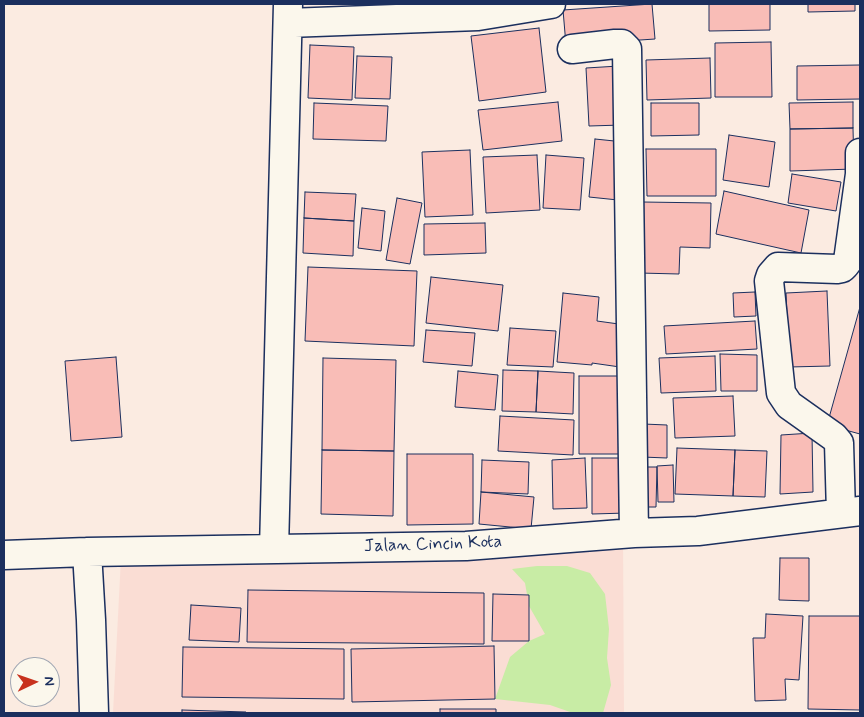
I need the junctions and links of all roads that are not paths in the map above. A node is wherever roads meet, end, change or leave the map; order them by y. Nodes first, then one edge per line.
1 (551, 4) edge
2 (288, 13) edge
3 (572, 49) dead end
4 (860, 153) edge
5 (860, 174) edge
6 (851, 512) edge
7 (634, 533) junction
8 (274, 548) junction
9 (86, 552) junction
10 (4, 555) edge
11 (94, 713) edge

1 - 2 street
2 - 8 street
3 - 7 street
4 - 5 street
5 - 6 street
6 - 7 street, Jalan Cincin Kota
7 - 8 street, Jalan Cincin Kota
8 - 9 street, Jalan Cincin Kota
9 - 10 street, Jalan Cincin Kota
9 - 11 street

